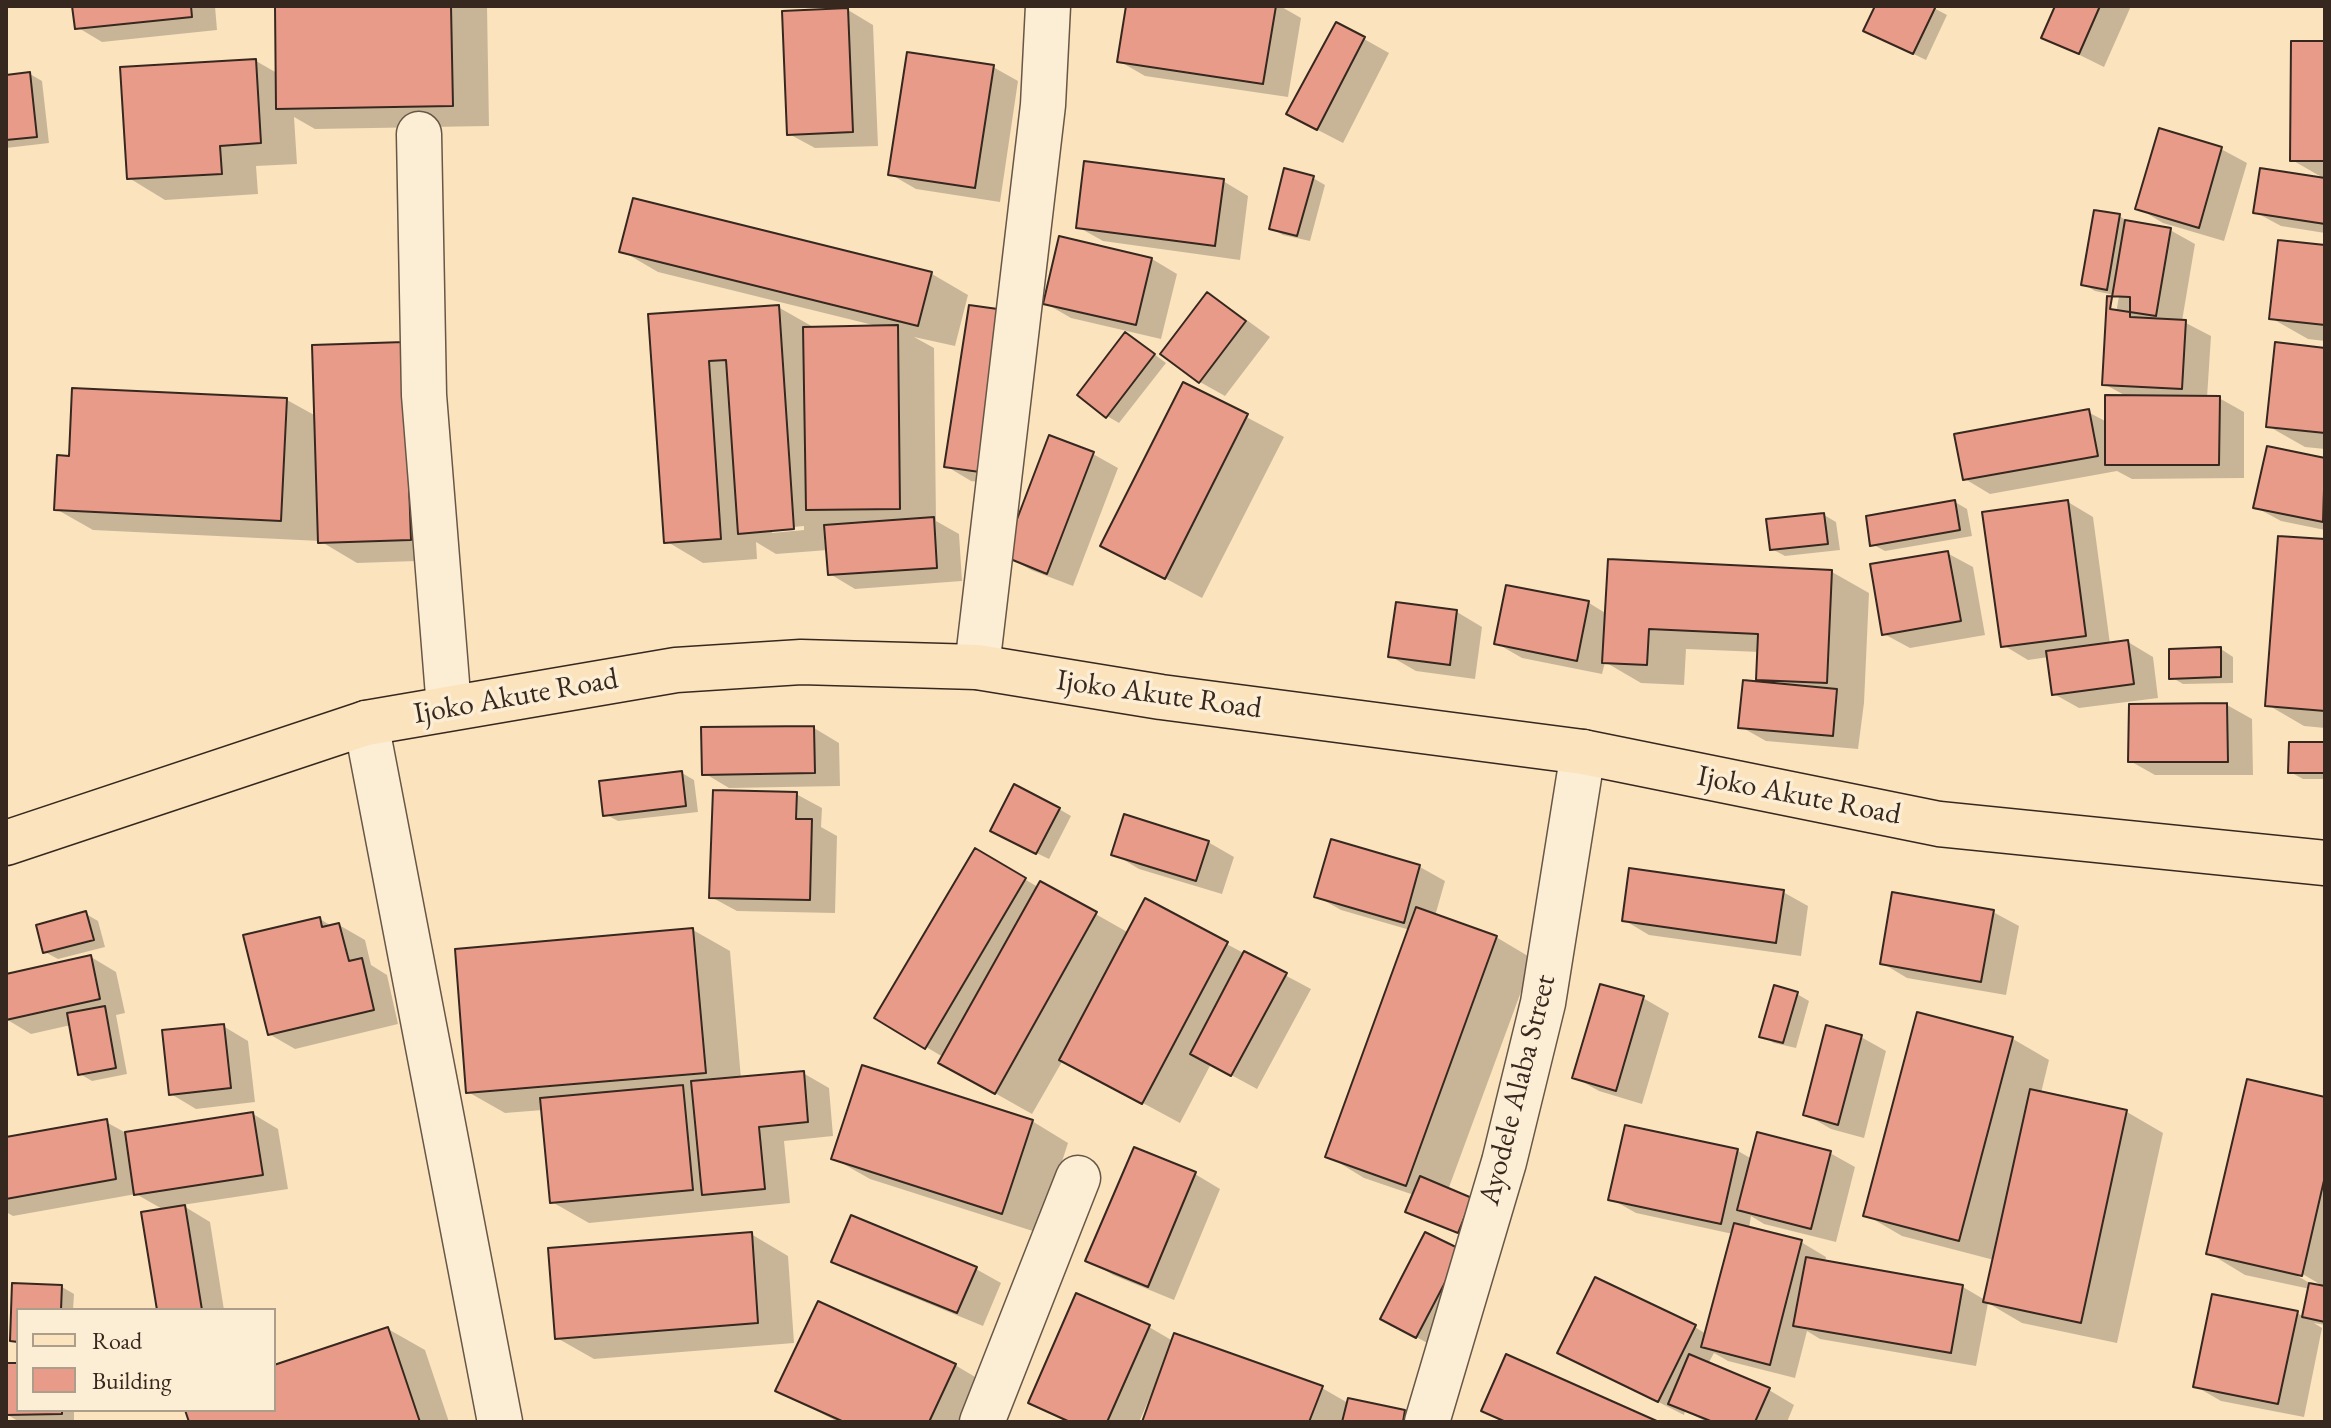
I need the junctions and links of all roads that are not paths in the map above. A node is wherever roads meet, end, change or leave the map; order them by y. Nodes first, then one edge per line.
1 (1048, 6) edge
2 (419, 134) dead end
3 (977, 667) junction
4 (449, 708) junction
5 (366, 723) junction
6 (1583, 752) junction
7 (6, 843) edge
8 (2325, 863) edge
9 (1078, 1178) dead end
10 (500, 1422) edge
11 (982, 1422) edge
12 (1427, 1422) edge

1 - 3 street
2 - 4 street
3 - 4 main road, Ijoko Akute Road
3 - 6 main road, Ijoko Akute Road
4 - 5 main road, Ijoko Akute Road
5 - 7 main road, Ijoko Akute Road
5 - 10 street
6 - 8 main road, Ijoko Akute Road
6 - 12 street, Ayodele Alaba Street
9 - 11 street

